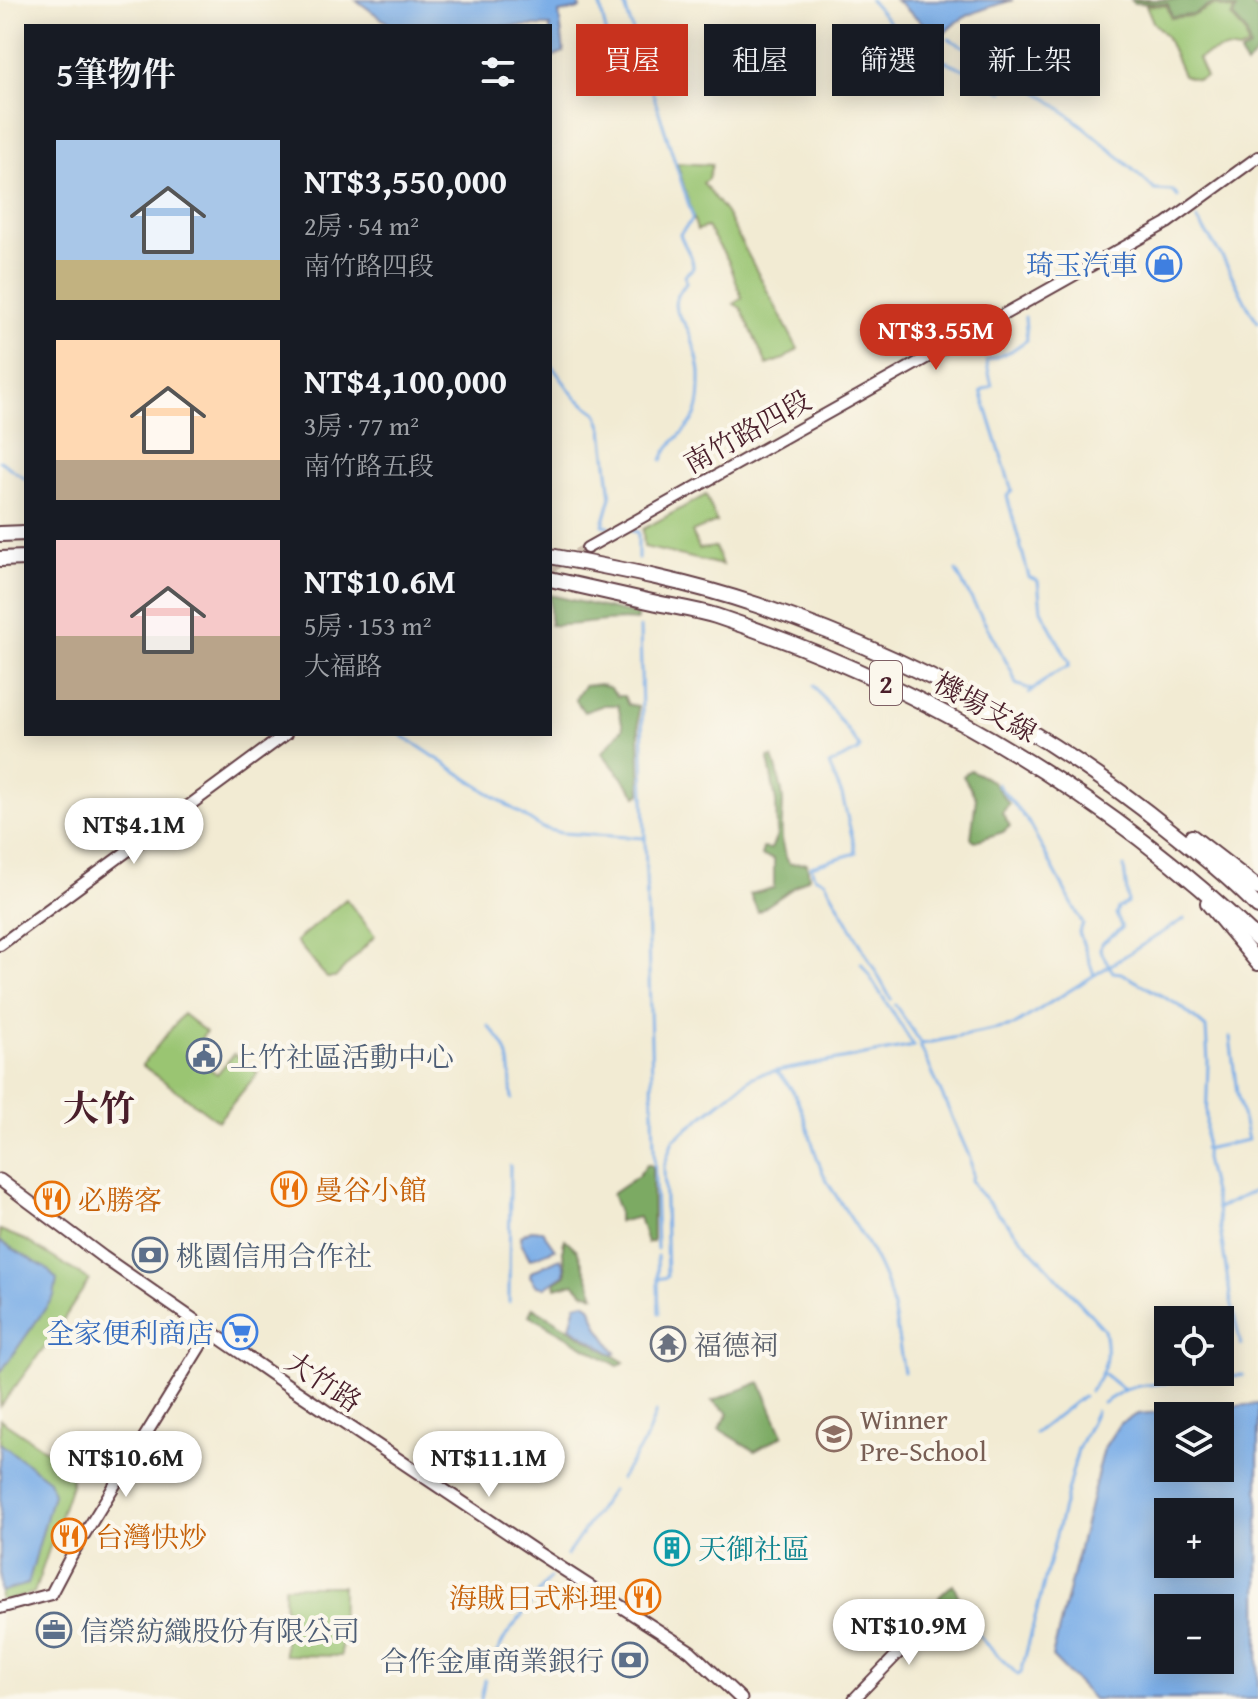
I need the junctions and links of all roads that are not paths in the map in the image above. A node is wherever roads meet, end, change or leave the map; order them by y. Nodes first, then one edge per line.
1 (1258, 157) edge
2 (24, 533) edge
3 (0, 534) edge
4 (587, 548) tunnel mouth
5 (552, 556) edge
6 (24, 558) edge
7 (0, 559) edge
8 (552, 579) edge
9 (283, 736) edge
10 (1128, 796) junction
11 (1182, 873) junction
12 (1258, 888) edge
13 (1258, 907) edge
14 (1258, 940) edge
15 (0, 945) edge
16 (1258, 963) edge
17 (0, 1180) edge
18 (209, 1332) junction
19 (0, 1608) edge
20 (939, 1611) dead end
21 (741, 1699) edge
22 (854, 1699) edge

1 - 4 street, 南竹路四段
2 - 3 highway
5 - 10 highway, 機場支線 / 2
6 - 7 highway
8 - 11 highway, 機場支線 / 2
9 - 15 street
10 - 12 highway
10 - 13 highway, 機場支線 / 2
11 - 14 highway, 機場支線 / 2
11 - 16 highway
17 - 18 main road, 大竹路
18 - 19 street
18 - 21 main road, 大竹路
20 - 22 street

